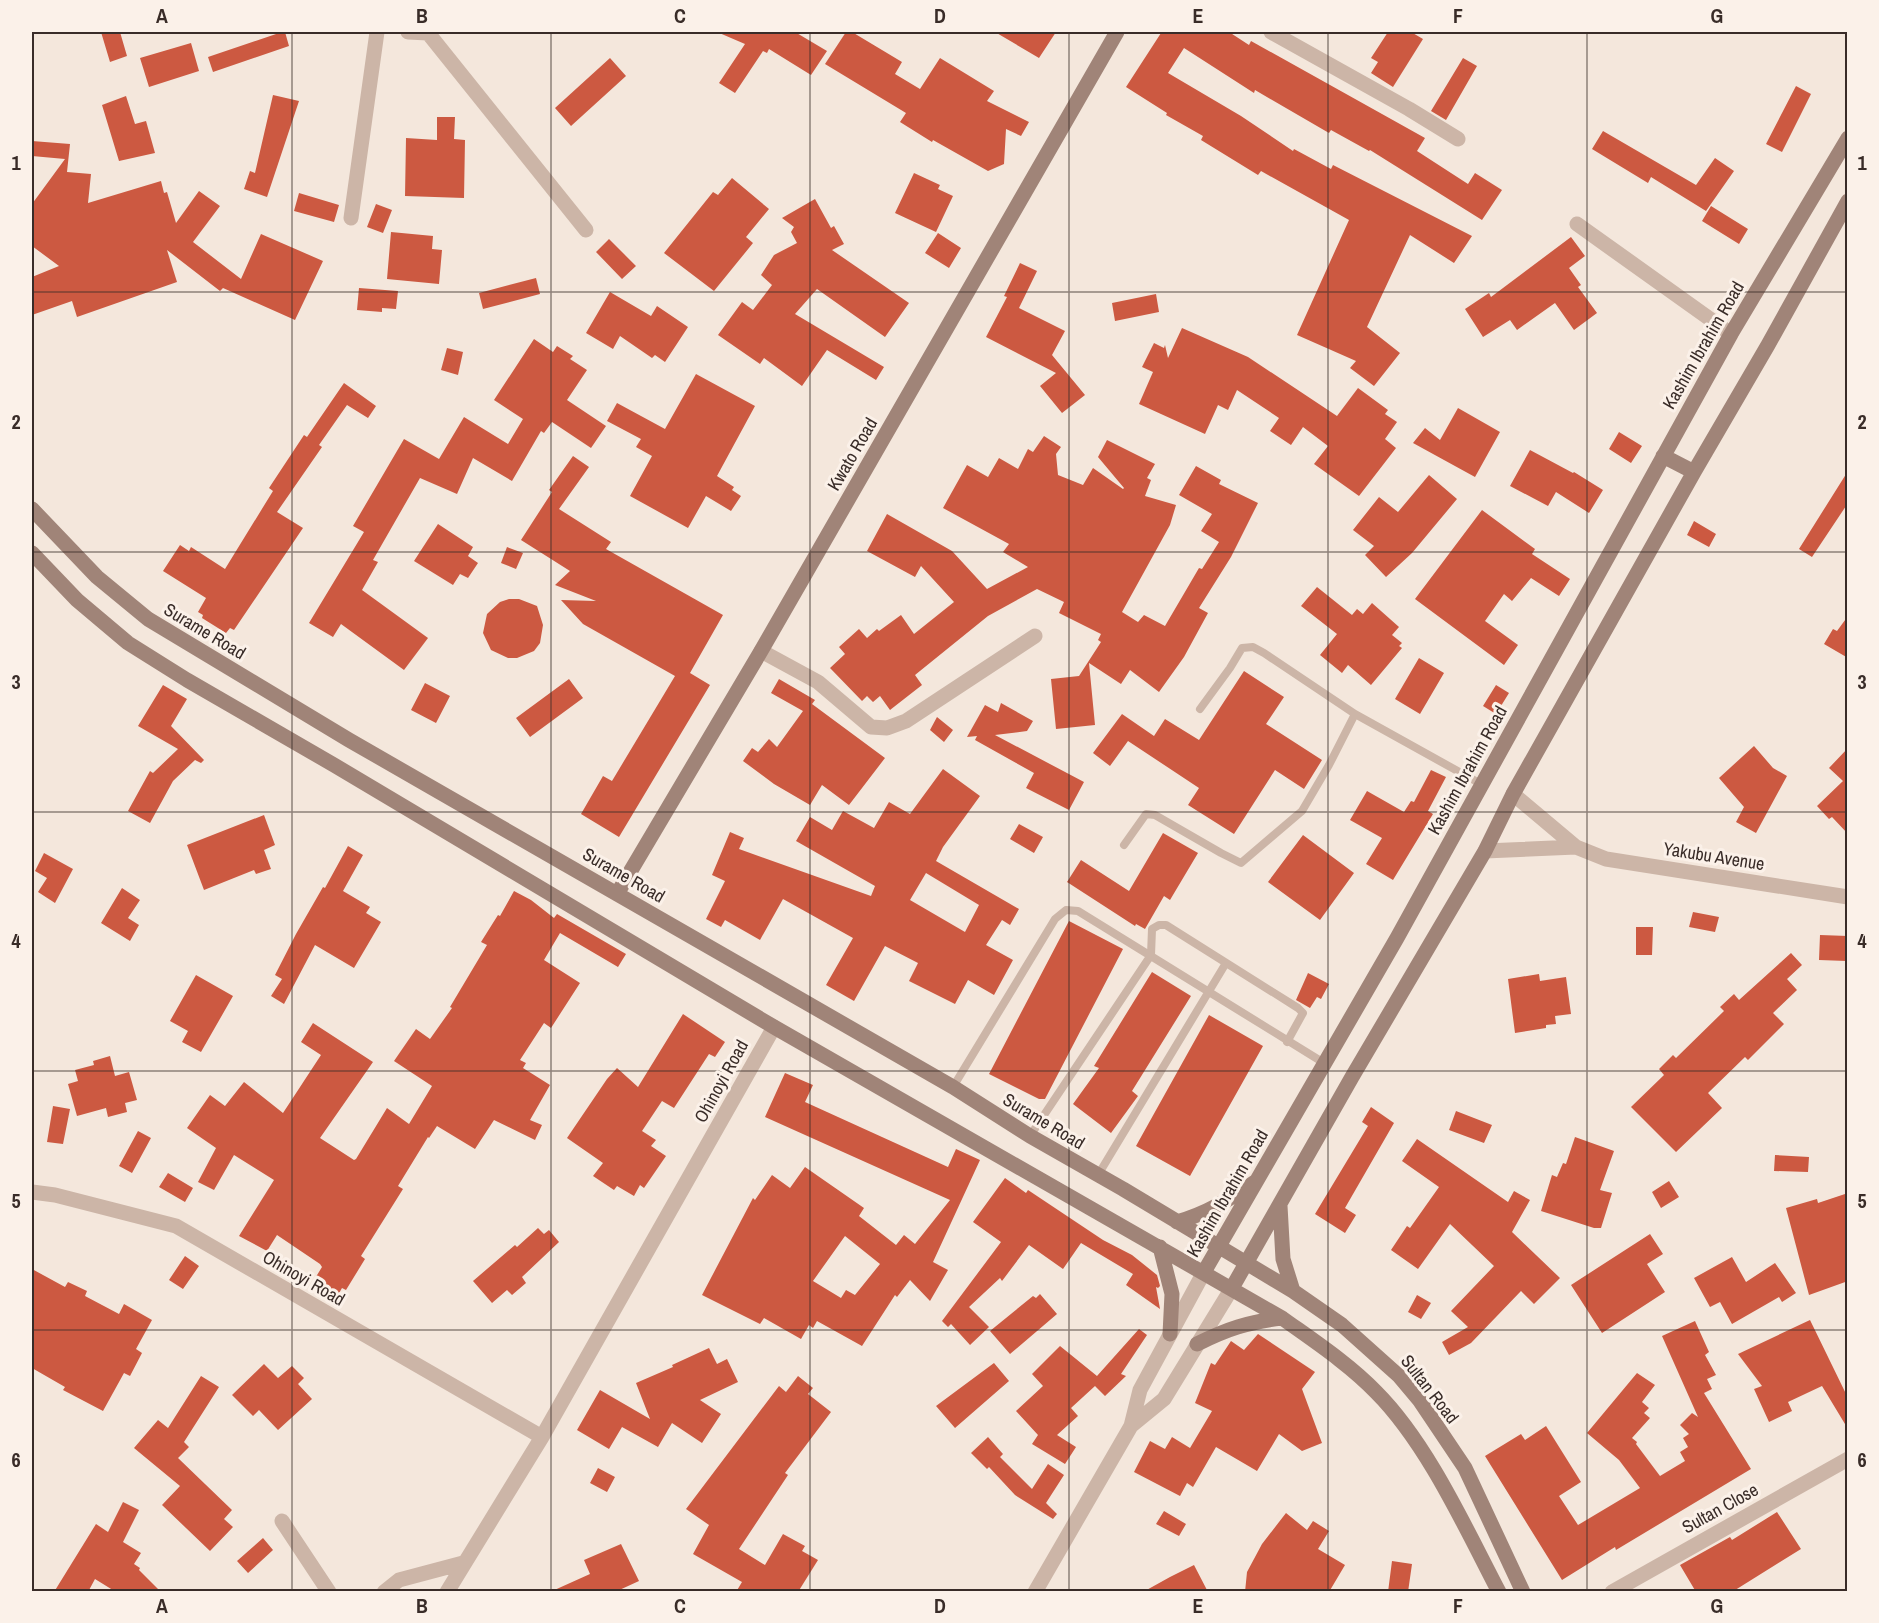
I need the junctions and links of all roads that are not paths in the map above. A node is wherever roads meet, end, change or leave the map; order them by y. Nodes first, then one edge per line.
1 (377, 32) edge
2 (408, 32) edge
3 (430, 32) edge
4 (1117, 32) edge
5 (1271, 32) edge
6 (1848, 138) edge
7 (1458, 139) dead end
8 (1848, 201) edge
9 (351, 218) dead end
10 (1577, 224) dead end
11 (586, 230) dead end
12 (1731, 334) junction
13 (1663, 456) junction
14 (1694, 472) junction
15 (32, 509) edge
16 (32, 553) edge
17 (1035, 636) dead end
18 (761, 651) junction
19 (1200, 709) dead end
20 (1355, 714) junction
21 (1481, 784) junction
22 (1513, 794) junction
23 (1124, 845) dead end
24 (1576, 847) junction
25 (1485, 851) junction
26 (617, 894) junction
27 (1848, 897) edge
28 (1151, 955) junction
29 (1226, 963) junction
30 (1207, 992) junction
31 (774, 1027) junction
32 (1287, 1042) junction
33 (1324, 1063) junction
34 (953, 1087) junction
35 (1030, 1136) junction
36 (1098, 1175) junction
37 (1257, 1181) junction
38 (32, 1192) edge
39 (1280, 1204) junction
40 (1177, 1222) junction
41 (1160, 1247) junction
42 (1219, 1248) junction
43 (1246, 1265) junction
44 (1204, 1272) junction
45 (1232, 1288) junction
46 (1293, 1291) junction
47 (1282, 1318) junction
48 (1170, 1334) junction
49 (1197, 1344) junction
50 (1131, 1426) junction
51 (542, 1437) junction
52 (1848, 1459) edge
53 (282, 1521) dead end
54 (463, 1563) junction
55 (329, 1592) edge
56 (384, 1592) edge
57 (447, 1592) edge
58 (1035, 1592) edge
59 (1499, 1592) edge
60 (1523, 1592) edge
61 (1612, 1592) edge

1 - 9 street
2 - 3 street
3 - 11 street
4 - 18 street, Kwato Road
5 - 7 street
6 - 12 street, Kashim Ibrahim Road
8 - 14 street, Kashim Ibrahim Road
10 - 12 street
12 - 13 street, Kashim Ibrahim Road
13 - 14 street
13 - 21 street, Kashim Ibrahim Road
14 - 22 street, Kashim Ibrahim Road
15 - 26 street, Surame Road
16 - 31 street
17 - 18 street
18 - 26 street, Kwato Road
19 - 20 lane
20 - 21 lane
20 - 23 lane
21 - 33 street, Kashim Ibrahim Road
22 - 24 street, Yakubu Avenue
22 - 25 street, Kashim Ibrahim Road
24 - 25 street, Yakubu Avenue
24 - 27 street, Yakubu Avenue
25 - 39 street, Kashim Ibrahim Road
26 - 34 street, Surame Road
28 - 29 lane
28 - 30 lane
28 - 34 lane
28 - 35 lane
29 - 30 lane
29 - 32 lane
30 - 32 lane
30 - 36 lane
31 - 41 street
31 - 51 street, Ohinoyi Road
32 - 33 lane
33 - 37 street, Kashim Ibrahim Road
34 - 35 street, Surame Road
35 - 36 street, Surame Road
36 - 40 street, Surame Road
37 - 40 street
37 - 42 street, Kashim Ibrahim Road
38 - 51 street, Ohinoyi Road
39 - 43 street, Kashim Ibrahim Road
39 - 46 street
40 - 42 street, Surame Road
41 - 44 street
41 - 48 street
42 - 43 street, Surame Road
42 - 44 street, Kashim Ibrahim Road
43 - 45 street, Kashim Ibrahim Road
43 - 46 street, Sultan Road
44 - 45 street
44 - 48 street, Kashim Ibrahim Road
45 - 47 street
45 - 49 street, Kashim Ibrahim Road
46 - 60 street, Sultan Road
47 - 49 street
47 - 59 street
48 - 50 street, Kashim Ibrahim Road
49 - 50 street, Kashim Ibrahim Road
50 - 58 street, Kashim Ibrahim Road
51 - 54 street, Ohinoyi Road
52 - 61 street, Sultan Close
53 - 55 street
54 - 56 street
54 - 57 street, Ohinoyi Road

